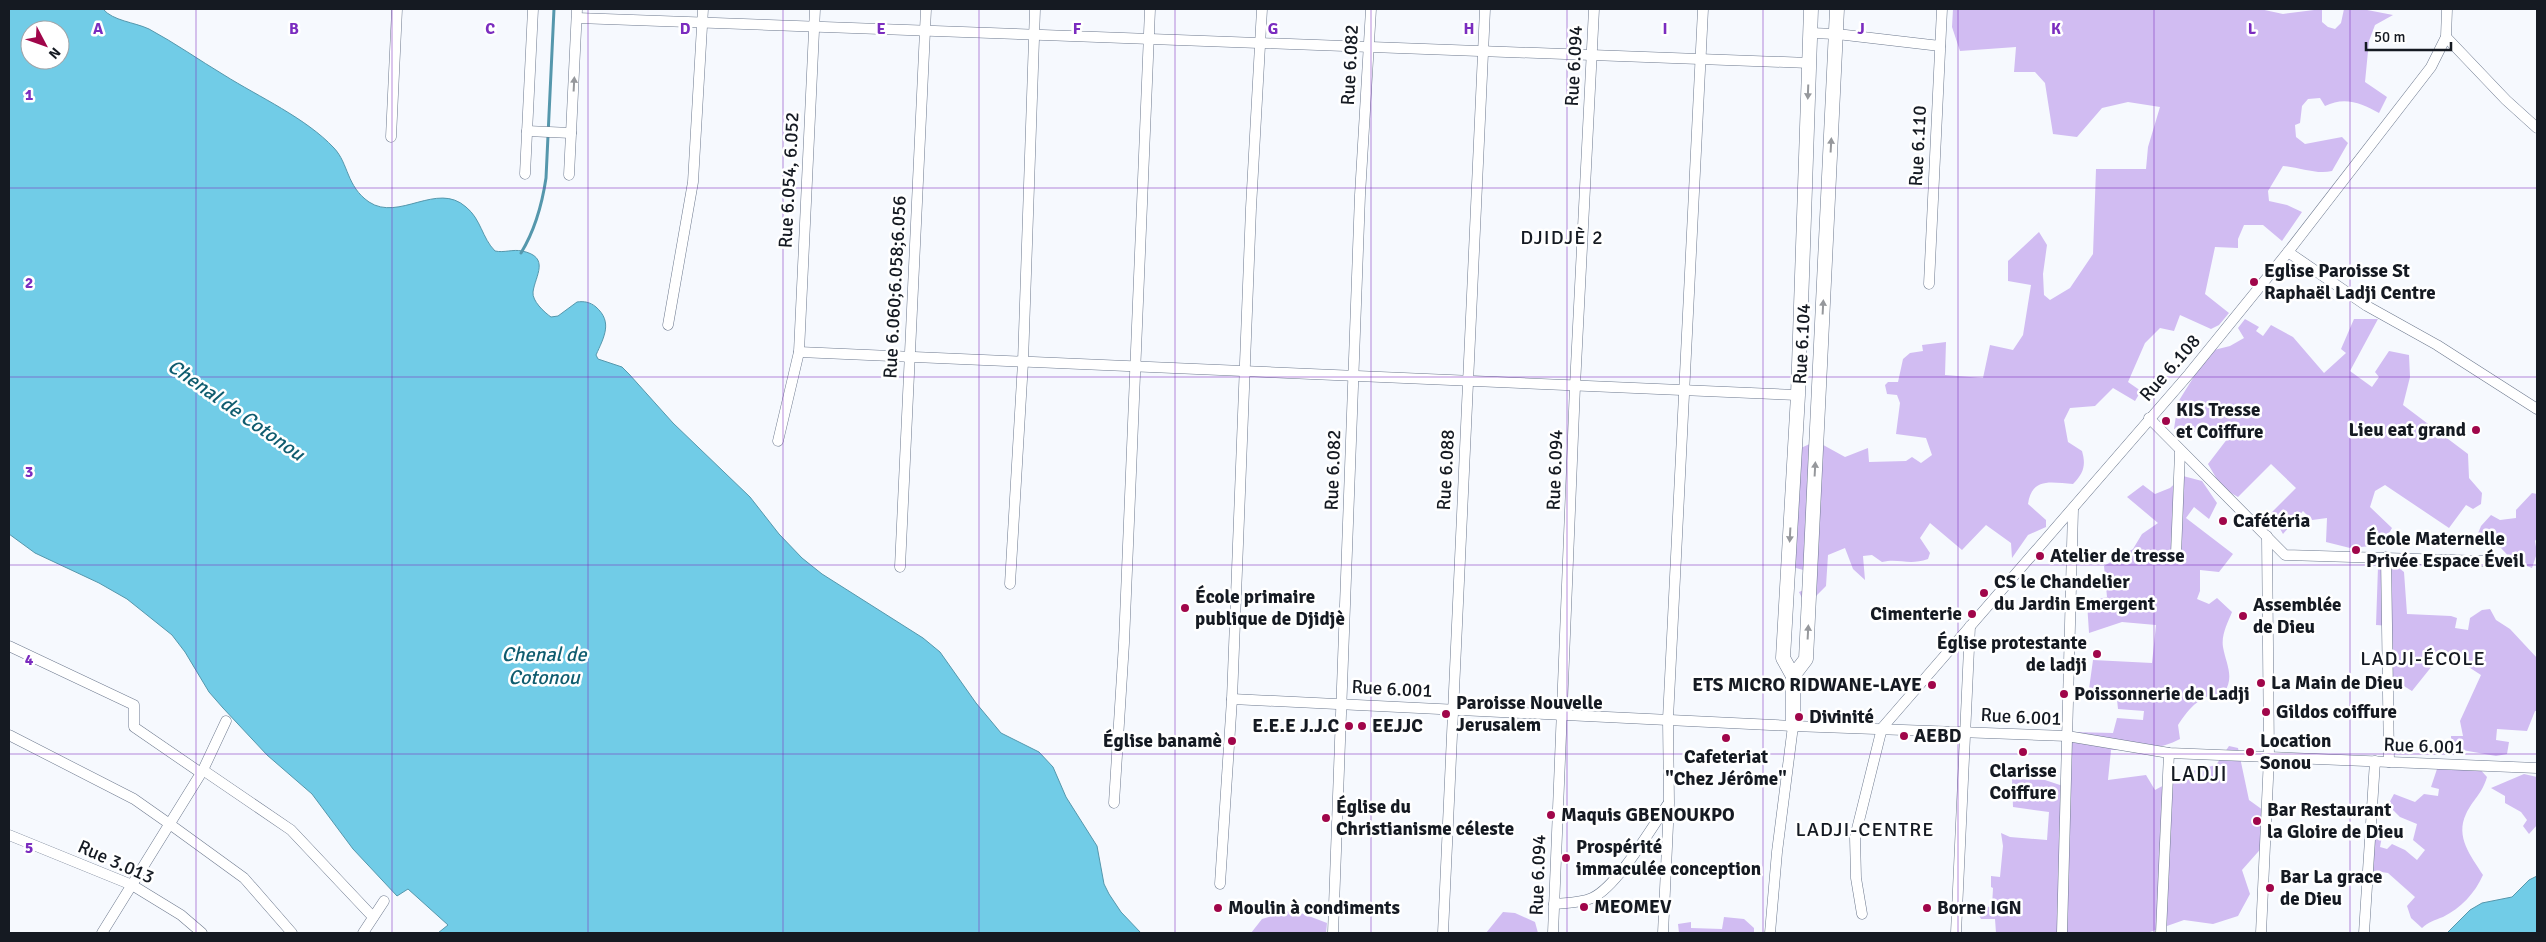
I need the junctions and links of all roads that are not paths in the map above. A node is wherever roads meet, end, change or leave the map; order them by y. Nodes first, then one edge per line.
1 (397, 9) edge
2 (533, 9) edge
3 (703, 9) edge
4 (815, 9) edge
5 (926, 9) edge
6 (1036, 9) edge
7 (1150, 9) edge
8 (1262, 9) edge
9 (1370, 9) edge
10 (1485, 9) edge
11 (1594, 9) edge
12 (1703, 9) edge
13 (1811, 9) edge
14 (1837, 9) edge
15 (1942, 9) edge
16 (2447, 9) edge
17 (577, 13) edge
18 (703, 22) junction
19 (814, 26) junction
20 (924, 31) junction
21 (1810, 34) junction
22 (1837, 34) junction
23 (1034, 35) junction
24 (2446, 37) junction
25 (1149, 39) junction
26 (1261, 43) junction
27 (1940, 46) junction
28 (1369, 48) junction
29 (1482, 52) junction
30 (1592, 56) junction
31 (1699, 60) junction
32 (1809, 63) junction
33 (2537, 128) edge
34 (532, 131) junction
35 (571, 133) junction
36 (391, 138) dead end
37 (526, 174) dead end
38 (569, 175) dead end
39 (2288, 252) junction
40 (1929, 284) dead end
41 (668, 325) dead end
42 (799, 352) junction
43 (910, 357) junction
44 (1023, 362) junction
45 (1135, 367) junction
46 (1244, 371) junction
47 (1354, 376) junction
48 (1468, 381) junction
49 (1575, 386) junction
50 (1685, 390) junction
51 (1798, 395) junction
52 (2537, 409) edge
53 (2149, 418) junction
54 (778, 441) dead end
55 (2180, 452) junction
56 (2073, 509) junction
57 (2267, 536) junction
58 (2176, 554) dead end
59 (2386, 557) junction
60 (2484, 561) dead end
61 (900, 566) dead end
62 (1010, 584) dead end
63 (1970, 626) junction
64 (9, 646) edge
65 (1793, 676) junction
66 (1232, 699) junction
67 (1342, 704) junction
68 (1453, 709) junction
69 (1563, 714) junction
70 (1668, 719) junction
71 (226, 721) dead end
72 (1793, 726) junction
73 (1882, 728) junction
74 (1965, 732) junction
75 (9, 735) edge
76 (2067, 736) junction
77 (2169, 753) junction
78 (2269, 757) junction
79 (2375, 761) junction
80 (2388, 762) junction
81 (2537, 768) edge
82 (202, 772) junction
83 (1114, 803) dead end
84 (1669, 803) junction
85 (171, 825) junction
86 (9, 835) edge
87 (1220, 884) dead end
88 (132, 885) junction
89 (384, 902) dead end
90 (1554, 904) junction
91 (1862, 914) dead end
92 (374, 917) junction
93 (102, 933) edge
94 (202, 933) edge
95 (292, 933) edge
96 (363, 933) edge
97 (1333, 933) edge
98 (1444, 933) edge
99 (1553, 933) edge
100 (1663, 933) edge
101 (1770, 933) edge
102 (1956, 933) edge
103 (2062, 933) edge
104 (2161, 933) edge
105 (2261, 933) edge
106 (2364, 933) edge

1 - 36 street
2 - 34 street
3 - 18 street
4 - 19 street, Rue 6.054, 6.052
5 - 20 street, Rue 6.060;6.058;6.056
6 - 23 street
7 - 25 street
8 - 26 street
9 - 28 street, Rue 6.082
10 - 29 street, Rue 6.088
11 - 30 street, Rue 6.094
12 - 31 street
13 - 21 street, Rue 6.104
14 - 22 street, Rue 6.104
15 - 27 street, Rue 6.110
16 - 24 street, Rue 6.108
17 - 18 street
35 -> 17 street
18 - 19 street
18 - 41 street
19 - 20 street
19 - 42 street, Rue 6.054, 6.052
20 - 23 street
20 - 43 street, Rue 6.060;6.058;6.056
21 - 22 street
21 - 32 street, Rue 6.104
22 - 27 street
65 -> 22 street, Rue 6.104
23 - 25 street
23 - 44 street
24 - 33 street
24 - 39 street, Rue 6.108
25 - 26 street
25 - 45 street
26 - 28 street
26 - 46 street
27 - 40 street, Rue 6.110
28 - 29 street
28 - 47 street, Rue 6.082
29 - 30 street
29 - 48 street, Rue 6.088
30 - 31 street
30 - 49 street, Rue 6.094
31 - 32 street
31 - 50 street
32 -> 51 street, Rue 6.104
34 - 35 street
34 - 37 street
35 - 38 street
39 - 52 street
39 - 53 street, Rue 6.108
42 - 43 street
42 - 54 street, Rue 6.054, 6.052
43 - 44 street
43 - 61 street, Rue 6.060;6.058;6.056
44 - 45 street
44 - 62 street
45 - 46 street
45 - 83 street
46 - 47 street
46 - 66 street
47 - 48 street
47 - 67 street, Rue 6.082
48 - 49 street
48 - 68 street, Rue 6.088
49 - 50 street
49 - 69 street, Rue 6.094
50 - 51 street
50 - 70 street
51 -> 65 street, Rue 6.104
53 - 55 street
53 - 56 street, Rue 6.108
55 - 57 street
55 - 58 street
56 - 63 street, Rue 6.108
56 - 76 street
57 - 59 street
57 - 78 street
59 - 60 street
59 - 80 street
63 - 73 street, Rue 6.108
63 - 74 street
64 - 82 street
65 - 72 street, Rue 6.104
66 - 67 street, Rue 6.001
66 - 87 street
67 - 68 street, Rue 6.001
67 - 97 street, Rue 6.082
68 - 69 street, Rue 6.001
68 - 98 street, Rue 6.088
69 - 70 street, Rue 6.001
69 - 90 street, Rue 6.094
70 - 72 street, Rue 6.001
70 - 84 street
71 - 82 street
72 - 73 street, Rue 6.001
72 - 101 street
73 - 74 street, Rue 6.001
73 - 91 street
74 - 76 street, Rue 6.001
74 - 102 street
75 - 85 street
76 - 77 street, Rue 6.001
76 - 103 street
77 - 78 street, Rue 6.001
77 - 104 street
78 - 79 street, Rue 6.001
78 - 105 street
79 - 80 street, Rue 6.001
79 - 106 street
80 - 81 street, Rue 6.001
82 - 85 street
82 - 92 street
84 - 90 street
84 - 100 street
85 - 88 street
85 - 95 street
86 - 88 street, Rue 3.013
88 - 93 street
88 - 94 street, Rue 3.013
89 - 92 street
90 - 99 street, Rue 6.094
92 - 96 street

